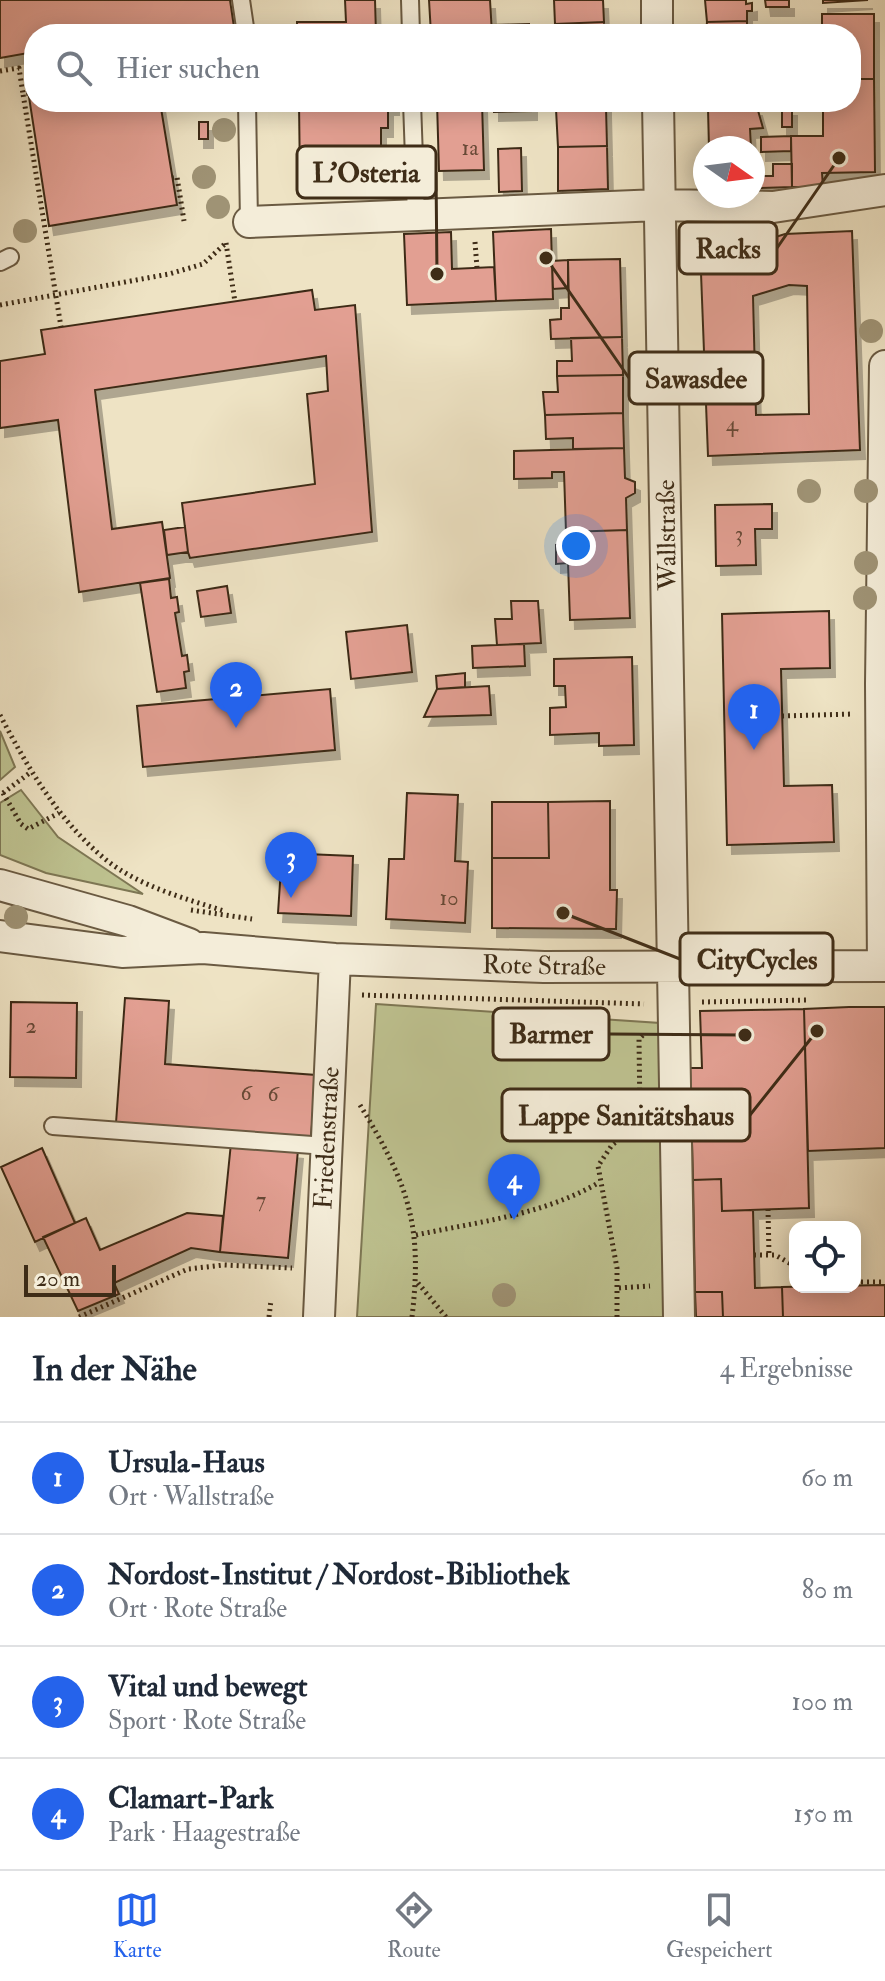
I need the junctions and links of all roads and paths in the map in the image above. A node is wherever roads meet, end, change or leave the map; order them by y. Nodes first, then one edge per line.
1 (241, 0) edge
2 (410, 0) edge
3 (657, 0) edge
4 (245, 24) edge
5 (411, 24) edge
6 (657, 24) edge
7 (0, 71) edge
8 (23, 94) joint
9 (24, 100) edge
10 (26, 112) edge
11 (247, 112) edge
12 (412, 112) edge
13 (658, 112) edge
14 (172, 178) dead end
15 (885, 190) edge
16 (659, 205) junction
17 (416, 215) junction
18 (184, 221) dead end
19 (249, 222) junction
20 (226, 243) junction
21 (56, 293) junction
22 (235, 302) dead end
23 (0, 305) edge
24 (61, 327) dead end
25 (885, 366) edge
26 (883, 615) edge
27 (881, 714) junction
28 (0, 715) edge
29 (782, 716) dead end
30 (31, 772) junction
31 (2, 794) edge
32 (59, 813) junction
33 (0, 885) edge
34 (236, 916) dead end
35 (0, 936) edge
36 (203, 948) junction
37 (335, 959) junction
38 (884, 967) edge
39 (672, 968) junction
40 (673, 1022) junction
41 (360, 1104) dead end
42 (53, 1126) dead end
43 (326, 1146) junction
44 (599, 1182) junction
45 (768, 1209) dead end
46 (416, 1235) junction
47 (754, 1255) dead end
48 (769, 1255) junction
49 (789, 1263) edge
50 (321, 1269) junction
51 (417, 1282) junction
52 (861, 1282) edge
53 (885, 1282) edge
54 (271, 1300) dead end
55 (79, 1317) edge
56 (269, 1317) edge
57 (319, 1317) edge
58 (412, 1317) edge
59 (446, 1317) edge
60 (617, 1317) edge
61 (679, 1317) edge

1 - 4 lane
2 - 5 lane
3 - 6 street
7 - 8 path
8 - 9 path
10 - 21 path
11 - 19 lane
12 - 17 lane
13 - 16 street, Wallstraße
14 - 18 path
15 - 16 street
16 - 17 street
16 - 39 street, Wallstraße
17 - 19 street
19 - 20 path
20 - 21 path
20 - 22 path
21 - 23 path
21 - 24 path
25 - 26 street
26 - 27 street
27 - 29 path
27 - 38 street
28 - 30 path
30 - 31 path
30 - 32 path
31 - 32 path
32 - 34 path
33 - 36 street, Rote Straße
35 - 36 street, Rote Straße
36 - 37 street, Rote Straße
37 - 39 street, Rote Straße
37 - 43 street, Friedenstraße
38 - 39 street, Rote Straße
39 - 40 street, Wallstraße
40 - 44 path
40 - 61 street, Wallstraße
41 - 46 path
42 - 43 lane
43 - 50 street, Friedenstraße
44 - 46 path
44 - 60 path
45 - 48 path
46 - 51 path
47 - 48 path
48 - 49 path
50 - 55 path
50 - 57 street, Friedenstraße
51 - 58 path
51 - 59 path
52 - 53 path
54 - 56 path

